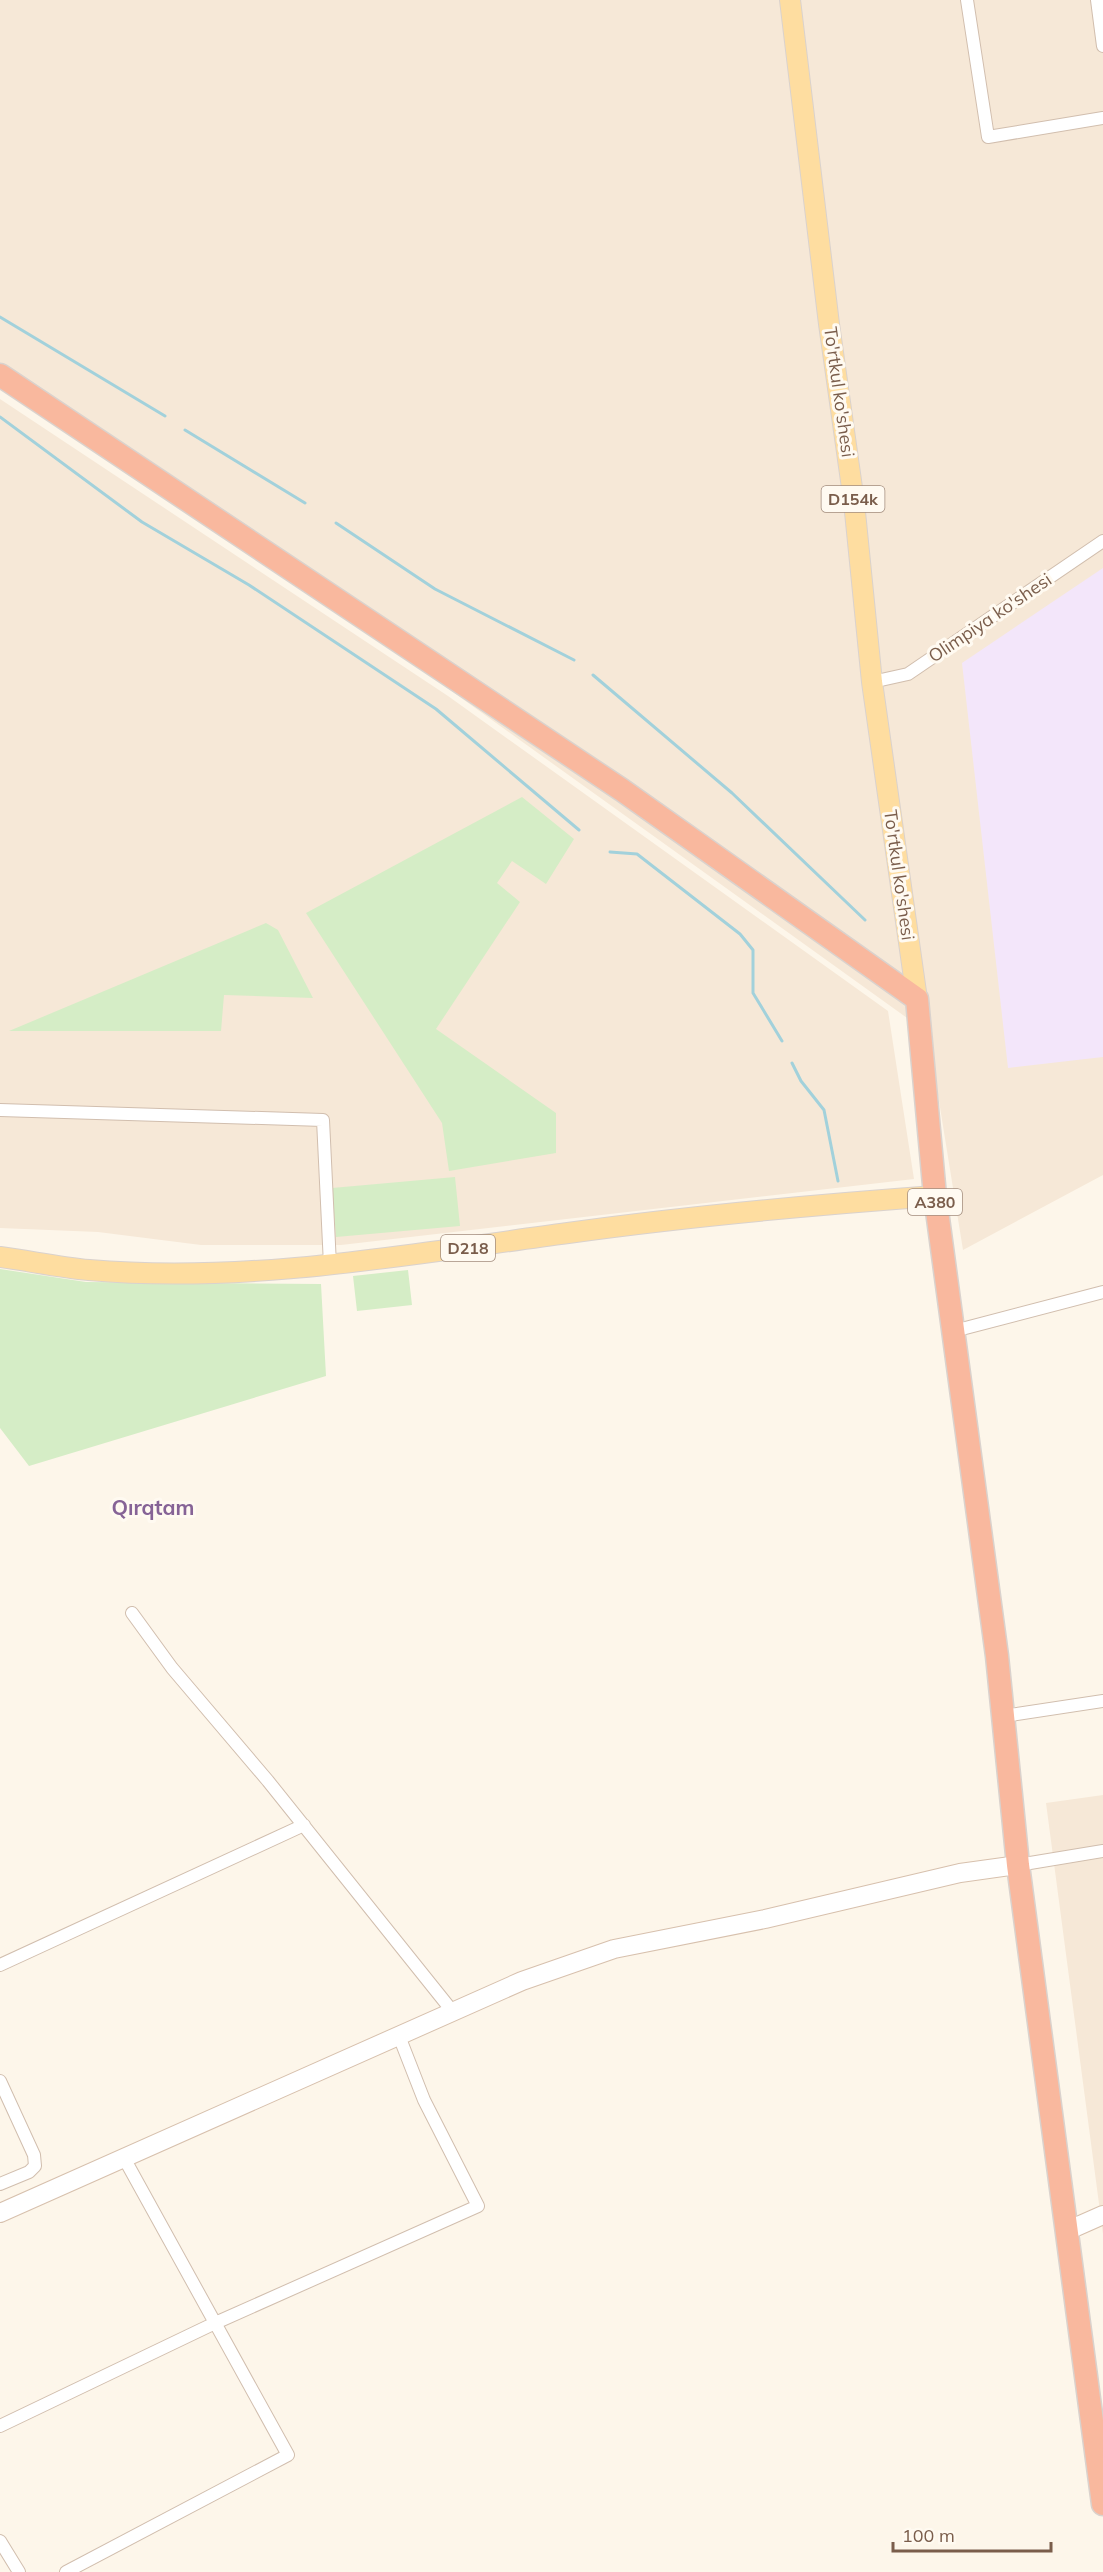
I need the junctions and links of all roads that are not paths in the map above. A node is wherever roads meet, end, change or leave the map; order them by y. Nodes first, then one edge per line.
1 (790, 0) edge
2 (967, 0) edge
3 (1097, 0) edge
4 (1103, 46) edge
5 (1103, 118) edge
6 (0, 375) edge
7 (1103, 541) edge
8 (872, 682) junction
9 (917, 999) junction
10 (0, 1110) edge
11 (935, 1196) junction
12 (0, 1257) edge
13 (330, 1265) junction
14 (1103, 1292) edge
15 (954, 1331) junction
16 (132, 1612) dead end
17 (1103, 1701) edge
18 (1004, 1716) junction
19 (304, 1826) junction
20 (1103, 1851) edge
21 (1018, 1865) junction
22 (0, 1965) edge
23 (453, 2012) junction
24 (399, 2036) junction
25 (0, 2081) edge
26 (124, 2158) junction
27 (0, 2184) edge
28 (0, 2213) edge
29 (1103, 2215) edge
30 (1069, 2230) junction
31 (213, 2324) junction
32 (0, 2426) edge
33 (1103, 2504) edge
34 (0, 2541) edge
35 (19, 2572) edge
36 (66, 2572) edge

1 - 8 main road, To'rtkul ko'shesi / D154k
2 - 5 street
3 - 4 street
6 - 9 highway
7 - 8 street, Olimpiya ko'shesi
8 - 9 main road, To'rtkul ko'shesi / D154k
9 - 11 highway, A380
10 - 13 street
11 - 13 main road, D218
11 - 15 highway, A380
12 - 13 main road, D218
14 - 15 street
15 - 18 highway, A380
16 - 19 street
17 - 18 street
18 - 21 highway, A380
19 - 22 street
19 - 23 street
20 - 21 street
21 - 23 street
21 - 30 highway, A380
23 - 24 street
24 - 26 street
24 - 31 street
25 - 27 street
26 - 28 street
26 - 31 street
29 - 30 street
30 - 33 highway, A380
31 - 32 street
31 - 36 street
34 - 35 street

